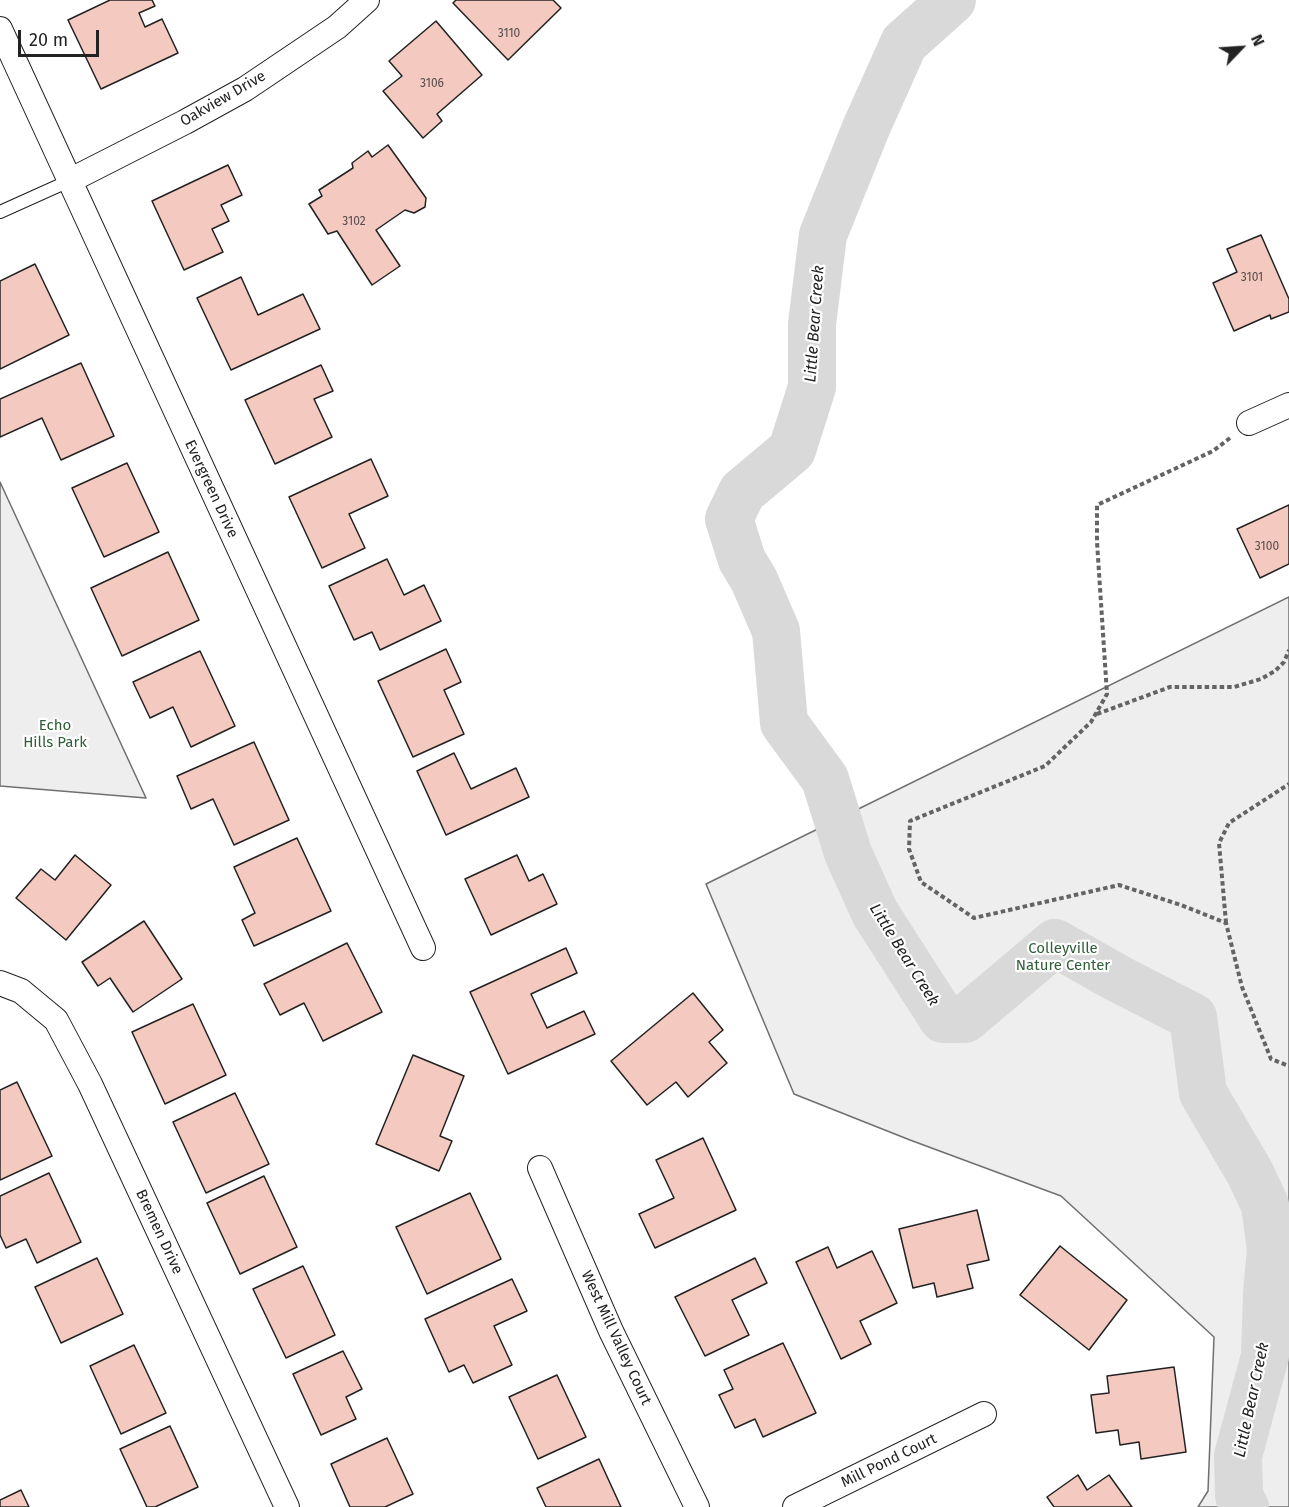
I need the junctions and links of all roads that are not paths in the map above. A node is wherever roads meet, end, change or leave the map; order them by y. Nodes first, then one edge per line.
1 (367, 0) edge
2 (0, 29) edge
3 (69, 181) junction
4 (0, 212) edge
5 (1289, 405) edge
6 (1249, 423) road end
7 (423, 948) dead end
8 (0, 983) edge
9 (540, 1168) dead end
10 (984, 1414) dead end
11 (287, 1507) edge
12 (697, 1507) edge
13 (795, 1507) edge

1 - 3 street, Oakview Drive
2 - 3 street, Evergreen Drive
3 - 4 lane
3 - 7 street, Evergreen Drive
5 - 6 street
8 - 11 street, Bremen Drive
9 - 12 street, West Mill Valley Court
10 - 13 street, Mill Pond Court

